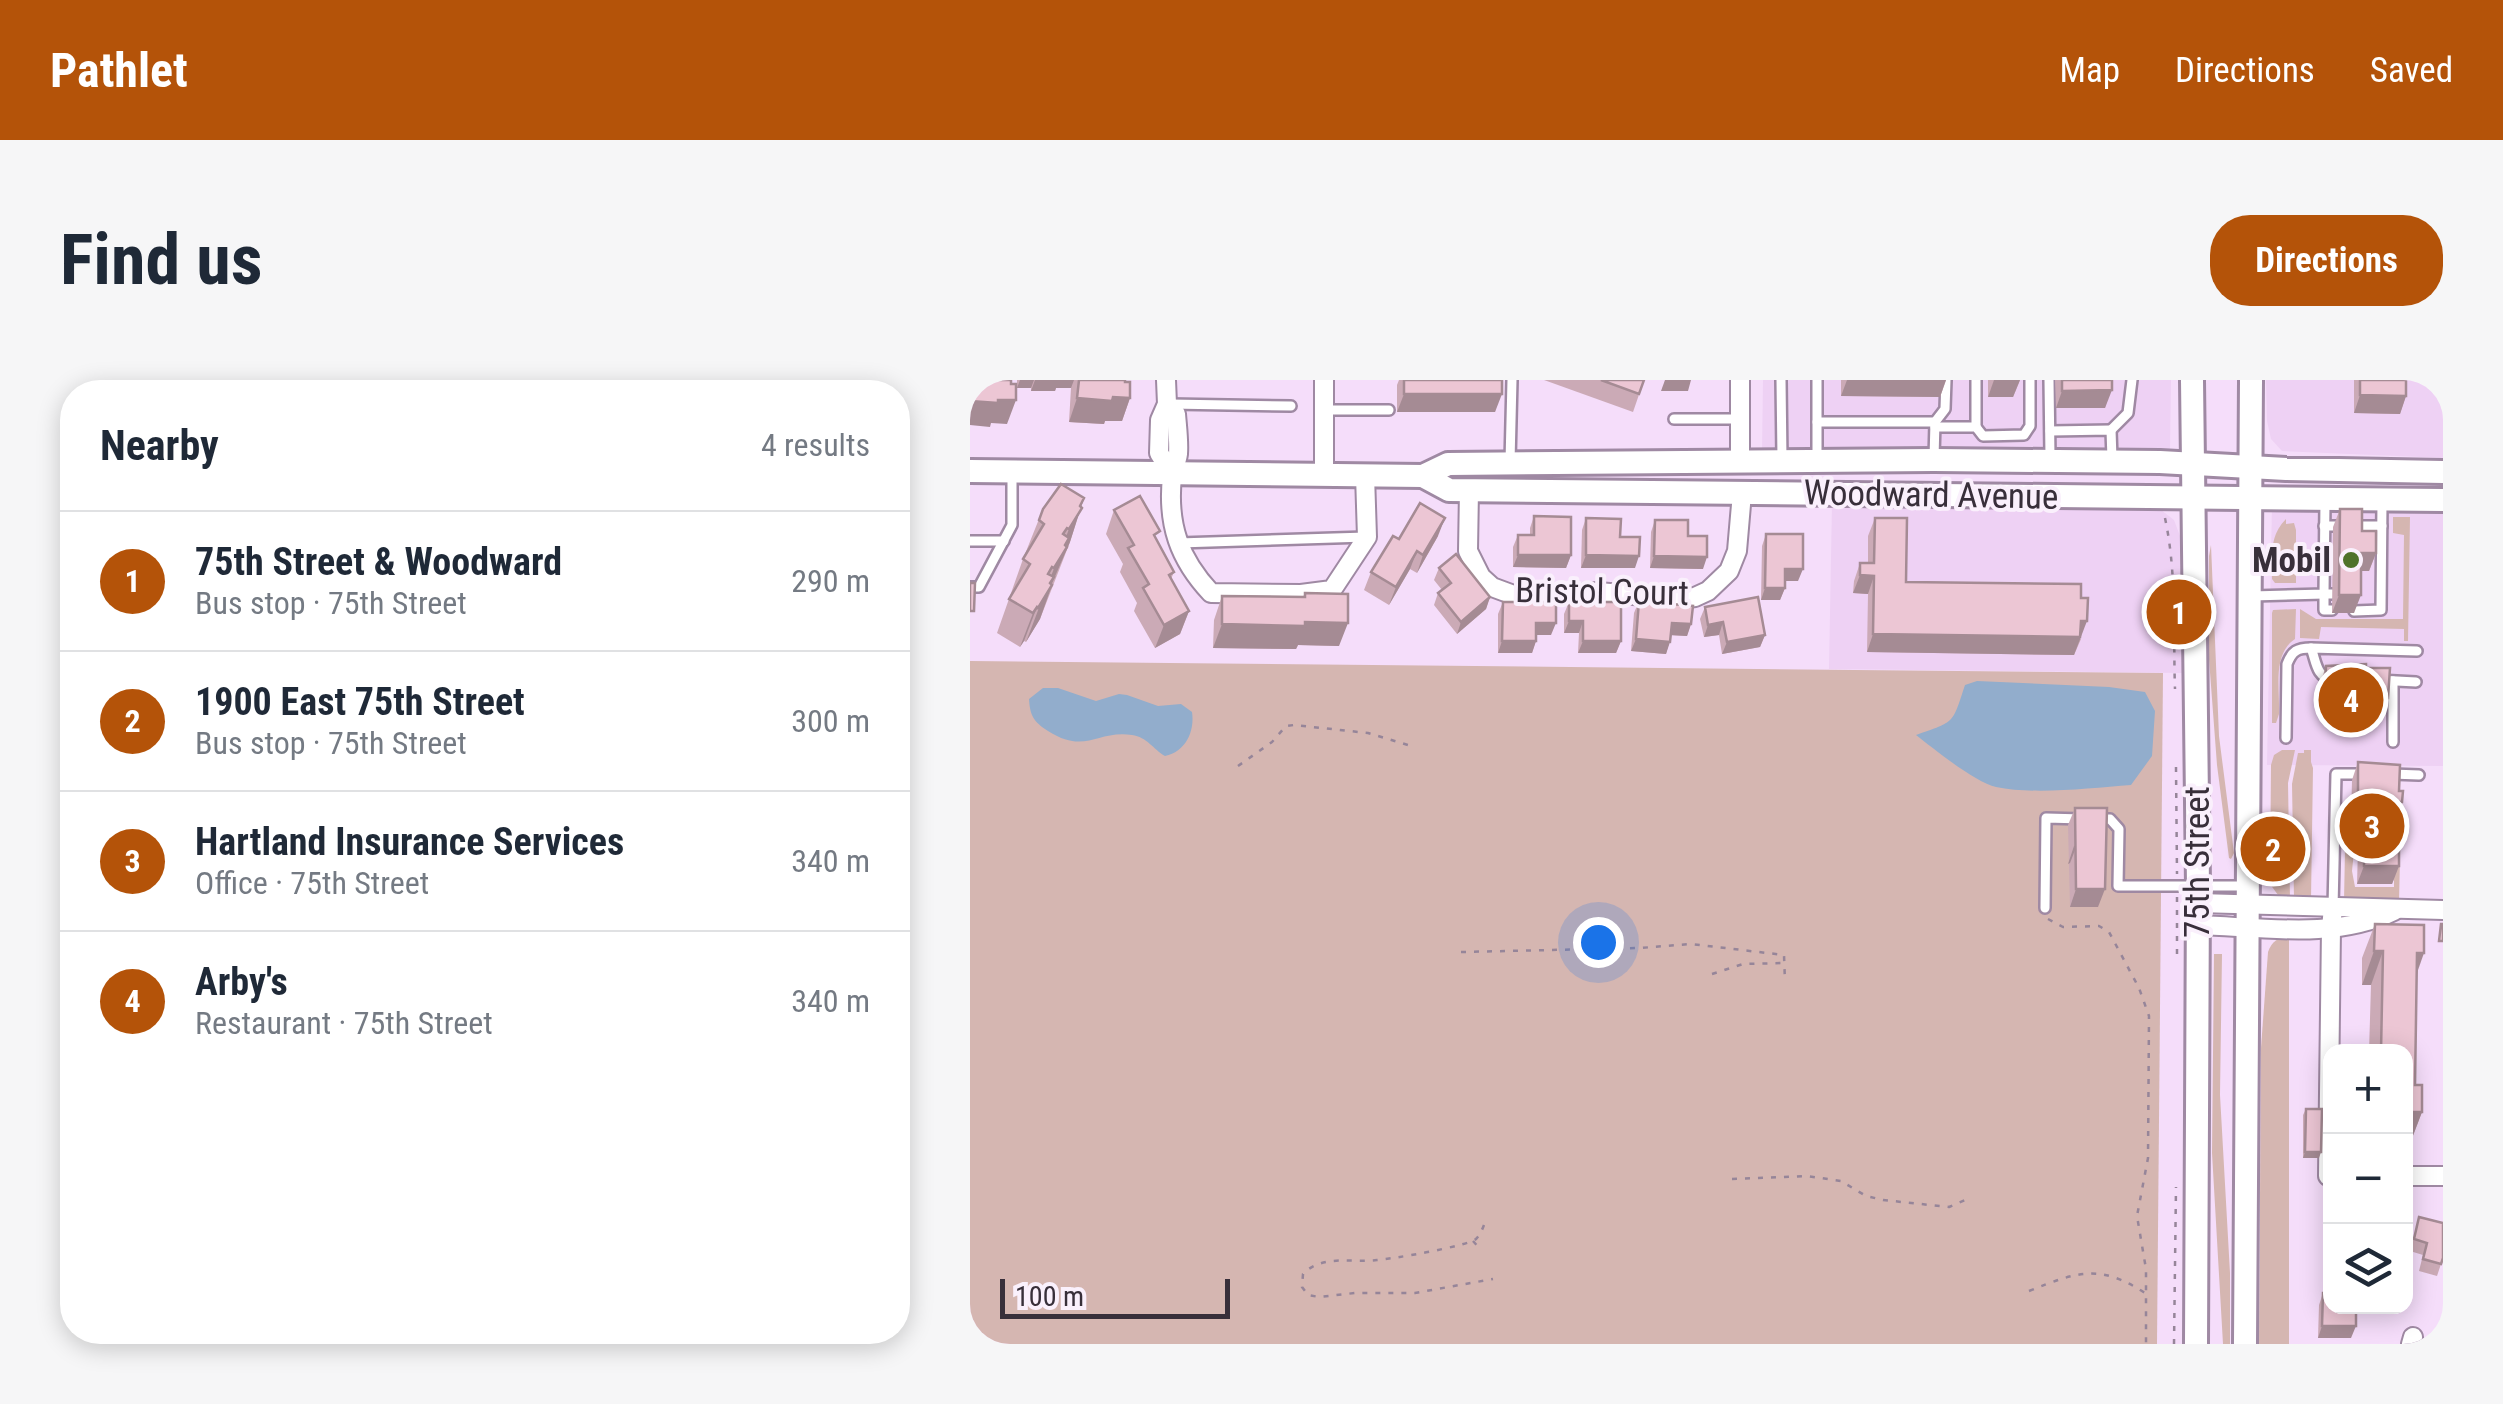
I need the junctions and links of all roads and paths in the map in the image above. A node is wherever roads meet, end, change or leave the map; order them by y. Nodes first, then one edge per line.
1 (1166, 380) edge
2 (1324, 380) edge
3 (1512, 380) edge
4 (1740, 380) edge
5 (1780, 380) edge
6 (1817, 380) edge
7 (1946, 380) edge
8 (1976, 380) edge
9 (2030, 380) edge
10 (2050, 380) edge
11 (2132, 380) edge
12 (2192, 380) edge
13 (2251, 380) edge
14 (1167, 404) junction
15 (1292, 406) dead end
16 (1324, 410) junction
17 (1389, 410) dead end
18 (1674, 418) dead end
19 (1740, 419) junction
20 (1817, 422) junction
21 (1935, 425) junction
22 (1976, 427) junction
23 (2112, 430) junction
24 (2050, 431) junction
25 (1934, 460) junction
26 (1816, 461) junction
27 (2050, 461) junction
28 (1740, 462) junction
29 (1782, 462) junction
30 (2112, 462) junction
31 (2192, 463) junction
32 (1510, 464) junction
33 (2251, 466) junction
34 (970, 471) edge
35 (1012, 471) junction
36 (2443, 472) edge
37 (1172, 474) junction
38 (1324, 475) junction
39 (1366, 475) junction
40 (1424, 476) junction
41 (1468, 490) junction
42 (1742, 494) junction
43 (2193, 498) junction
44 (2250, 498) junction
45 (2325, 499) junction
46 (2382, 499) junction
47 (2443, 500) edge
48 (2159, 517) dead end
49 (2324, 526) junction
50 (2382, 526) junction
51 (1367, 537) junction
52 (970, 541) edge
53 (1004, 541) junction
54 (1179, 543) junction
55 (2368, 543) edge
56 (2382, 543) junction
57 (2368, 577) dead end
58 (2381, 577) junction
59 (970, 587) edge
60 (2328, 594) junction
61 (2368, 594) dead end
62 (2380, 594) junction
63 (2249, 596) junction
64 (2332, 610) dead end
65 (2354, 610) edge
66 (2311, 648) junction
67 (2417, 651) dead end
68 (2343, 679) edge
69 (2360, 680) edge
70 (2393, 681) junction
71 (2416, 682) dead end
72 (2176, 700) dead end
73 (2286, 738) dead end
74 (2392, 742) dead end
75 (1408, 745) dead end
76 (2176, 756) dead end
77 (1238, 766) dead end
78 (2369, 774) edge
79 (2386, 774) edge
80 (2419, 775) dead end
81 (2177, 869) dead end
82 (2198, 905) junction
83 (2248, 906) junction
84 (2044, 908) joint
85 (2333, 908) junction
86 (2396, 910) junction
87 (2443, 910) edge
88 (2330, 928) junction
89 (1460, 952) dead end
90 (1784, 963) junction
91 (1712, 974) dead end
92 (1784, 982) dead end
93 (2328, 1134) edge
94 (2413, 1176) edge
95 (2443, 1176) edge
96 (1732, 1180) dead end
97 (1970, 1198) dead end
98 (1484, 1225) dead end
99 (1473, 1241) junction
100 (1481, 1250) dead end
101 (1493, 1279) dead end
102 (2030, 1291) dead end
103 (2146, 1294) junction
104 (2146, 1344) edge
105 (2196, 1344) edge
106 (2245, 1344) edge

1 - 14 street
2 - 16 street
3 - 32 lane
4 - 19 street
5 - 29 lane
6 - 20 lane
7 - 21 lane
8 - 22 lane
9 - 22 lane
10 - 24 lane
11 - 23 lane
12 - 31 main road, 75th Street
13 - 33 main road, 75th Street
14 - 15 lane
14 - 37 street
16 - 17 lane
16 - 38 street
18 - 19 lane
19 - 28 street
20 - 21 lane
20 - 26 lane
21 - 22 lane
21 - 25 lane
23 - 24 lane
23 - 30 lane
24 - 27 lane
25 - 26 main road, Woodward Avenue
25 - 27 main road, Woodward Avenue
26 - 29 main road, Woodward Avenue
27 - 30 main road, Woodward Avenue
28 - 29 main road, Woodward Avenue
28 - 32 main road, Woodward Avenue
30 - 31 main road, Woodward Avenue
31 - 33 main road, Woodward Avenue
31 - 43 main road, 75th Street
32 - 40 main road, Woodward Avenue
33 - 36 main road, Woodward Avenue
33 - 44 main road, 75th Street
34 - 35 main road, Woodward Avenue
35 - 37 main road, Woodward Avenue
35 - 53 lane
37 - 38 main road, Woodward Avenue
37 - 54 street
38 - 39 main road, Woodward Avenue
39 - 40 main road, Woodward Avenue
39 - 51 street
40 - 41 main road, Woodward Avenue
41 - 42 main road, Woodward Avenue
41 - 42 street, Bristol Court
42 - 43 main road, Woodward Avenue
43 - 44 main road, Woodward Avenue
43 - 82 main road, 75th Street
44 - 45 main road, Woodward Avenue
44 - 63 main road, 75th Street
45 - 46 main road, Woodward Avenue
45 - 49 lane
46 - 47 main road, Woodward Avenue
46 - 50 lane
48 - 72 path
49 - 50 lane
49 - 60 lane
50 - 56 lane
51 - 54 lane
51 - 54 street
52 - 53 lane
53 - 59 lane
55 - 56 lane
56 - 58 lane
57 - 58 lane
58 - 62 lane
60 - 63 lane
60 - 64 lane
61 - 62 lane
62 - 65 lane
63 - 83 main road, 75th Street
66 - 67 lane
66 - 68 lane
66 - 73 lane
69 - 70 lane
70 - 71 lane
70 - 74 lane
75 - 77 path
76 - 81 path
78 - 85 lane
79 - 80 lane
82 - 83 street
82 - 84 lane
82 - 105 main road, 75th Street
83 - 85 street
83 - 88 street
83 - 106 main road, 75th Street
84 - 103 path
85 - 86 street
85 - 88 street
86 - 87 street
86 - 88 street
88 - 93 street
89 - 90 path
90 - 91 path
90 - 92 path
94 - 95 street
96 - 97 path
98 - 99 path
99 - 100 path
99 - 101 path
102 - 103 path
103 - 104 path

